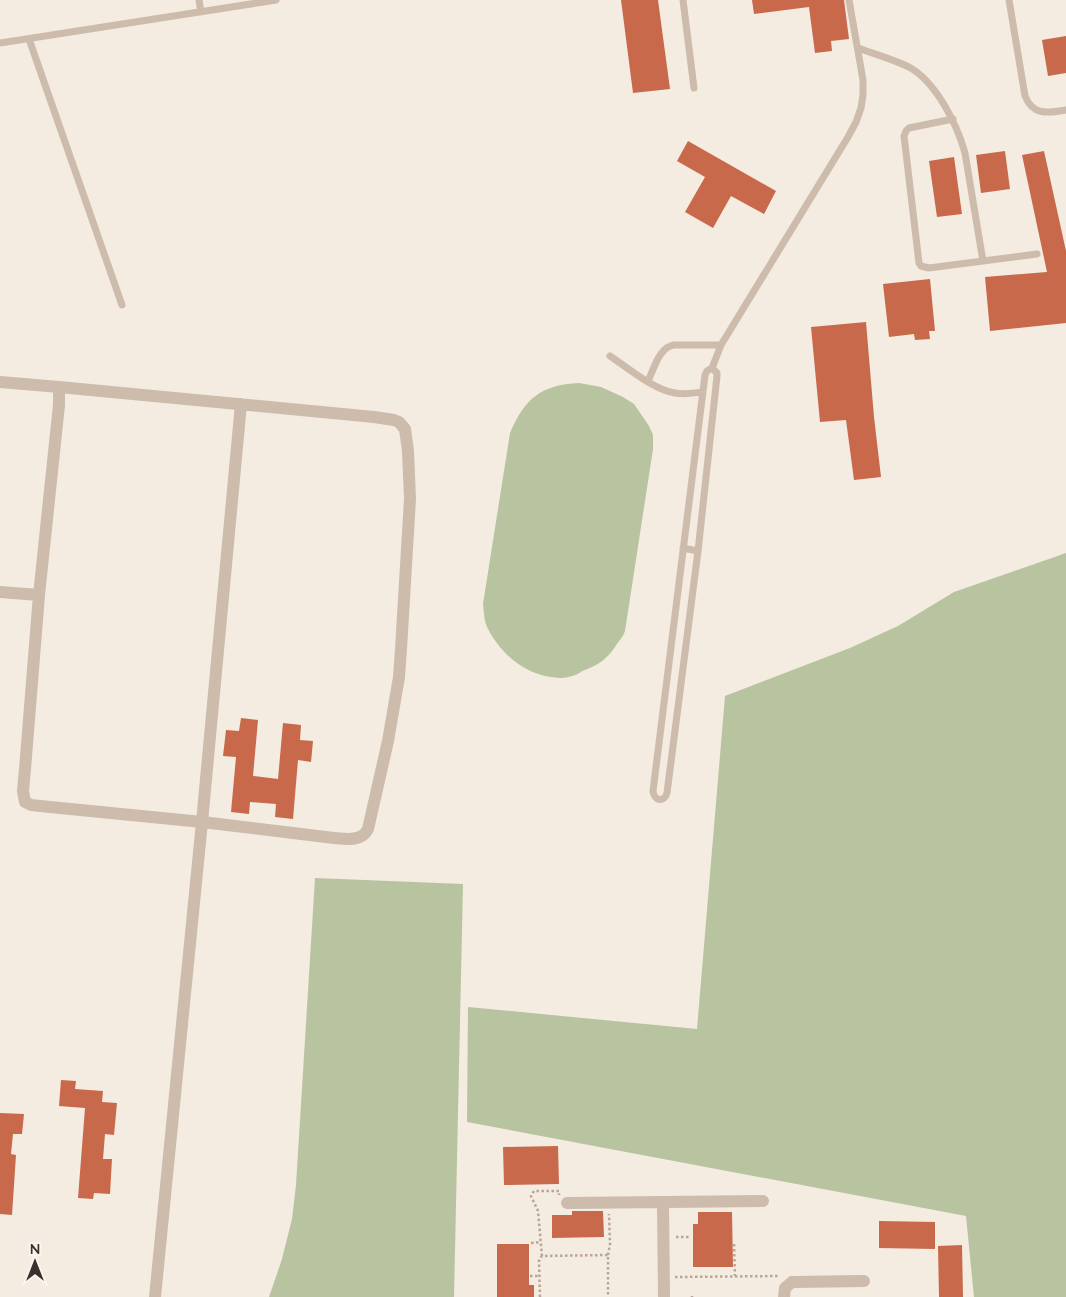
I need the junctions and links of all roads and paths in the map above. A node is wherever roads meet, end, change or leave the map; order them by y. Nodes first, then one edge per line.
1 (199, 0) edge
2 (276, 0) edge
3 (682, 0) edge
4 (849, 0) edge
5 (1009, 0) edge
6 (201, 12) junction
7 (29, 38) junction
8 (0, 43) edge
9 (858, 48) junction
10 (694, 88) dead end
11 (1066, 110) edge
12 (952, 119) junction
13 (1038, 254) dead end
14 (983, 261) junction
15 (122, 304) dead end
16 (721, 345) junction
17 (610, 356) dead end
18 (712, 368) junction
19 (648, 381) junction
20 (0, 382) edge
21 (58, 387) junction
22 (703, 392) junction
23 (241, 404) junction
24 (683, 548) junction
25 (698, 551) junction
26 (0, 592) edge
27 (39, 595) junction
28 (202, 822) junction
29 (764, 1201) dead end
30 (611, 1202) junction
31 (663, 1202) junction
32 (567, 1203) joint
33 (541, 1242) junction
34 (531, 1243) dead end
35 (734, 1244) dead end
36 (608, 1255) junction
37 (542, 1256) junction
38 (530, 1276) dead end
39 (539, 1276) junction
40 (735, 1276) junction
41 (664, 1278) junction
42 (864, 1281) dead end
43 (792, 1282) junction
44 (155, 1297) edge
45 (540, 1297) edge
46 (608, 1297) edge
47 (664, 1297) edge
48 (784, 1297) edge

1 - 6 lane
2 - 6 lane
3 - 10 lane
4 - 9 lane
5 - 11 lane
6 - 7 lane
7 - 8 lane
7 - 15 lane
9 - 12 lane
9 - 16 lane
12 - 14 lane
12 - 14 lane
13 - 14 lane
16 - 18 lane
16 - 19 lane
17 - 19 lane
18 - 22 lane
18 - 25 lane
19 - 22 lane
20 - 21 street
21 - 23 street
21 - 27 street
22 - 24 lane
23 - 28 street
23 - 28 street
24 - 25 lane
24 - 25 lane
26 - 27 street
27 - 28 street
28 - 44 street
29 - 31 street
30 - 31 street
30 - 32 street
30 - 36 path
31 - 41 street
32 - 33 path
33 - 34 path
33 - 37 path
35 - 40 path
36 - 37 path
36 - 46 path
37 - 39 path
38 - 39 path
39 - 45 path
40 - 41 path
40 - 43 path
41 - 47 street
42 - 43 street
43 - 48 street

